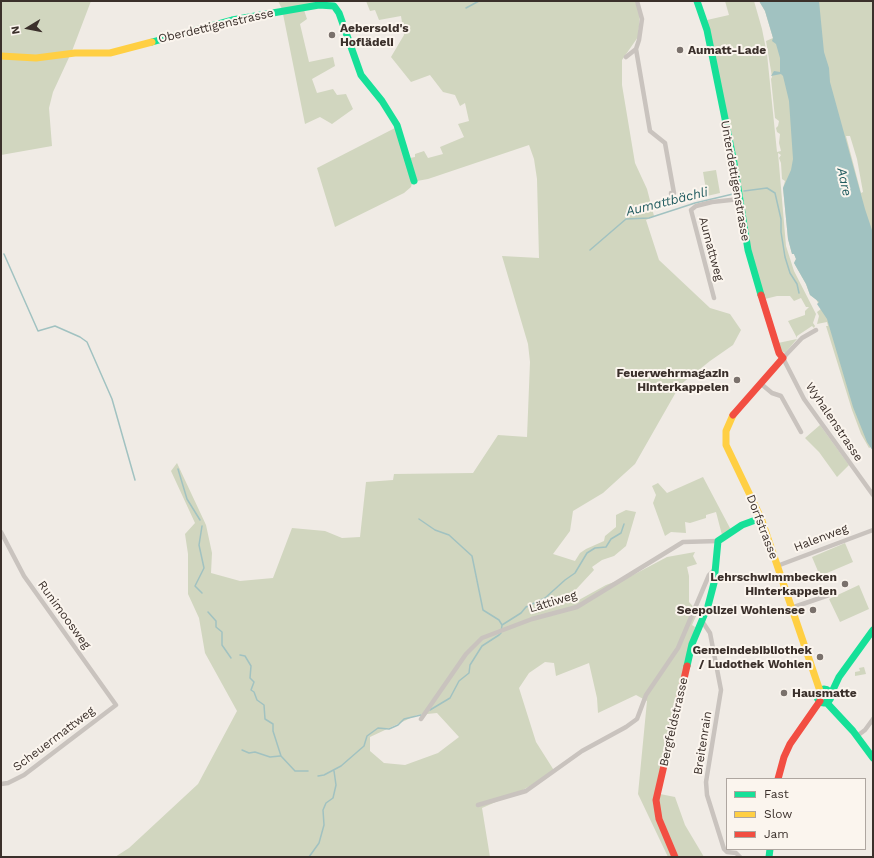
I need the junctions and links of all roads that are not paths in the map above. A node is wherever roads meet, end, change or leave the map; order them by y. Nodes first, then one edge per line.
1 (636, 1) edge
2 (698, 1) edge
3 (636, 48) junction
4 (1, 56) edge
5 (626, 57) dead end
6 (414, 181) dead end
7 (740, 199) junction
8 (673, 203) dead end
9 (714, 298) dead end
10 (816, 330) dead end
11 (783, 358) junction
12 (760, 383) junction
13 (801, 432) dead end
14 (873, 495) edge
15 (761, 518) junction
16 (873, 530) edge
17 (1, 532) edge
18 (718, 541) junction
19 (777, 566) junction
20 (714, 570) junction
21 (829, 595) dead end
22 (791, 608) junction
23 (702, 621) junction
24 (873, 630) edge
25 (840, 677) junction
26 (822, 690) junction
27 (827, 699) junction
28 (116, 705) joint
29 (422, 719) dead end
30 (873, 719) edge
31 (857, 736) junction
32 (873, 758) edge
33 (778, 778) edge
34 (1, 784) edge
35 (478, 805) dead end
36 (675, 857) edge
37 (740, 857) edge

1 - 3 street
2 - 7 street, Unterdettigenstrasse
3 - 5 street
3 - 8 street
4 - 6 street, Oberdettigenstrasse
7 - 9 street, Aumattweg
7 - 11 street, Unterdettigenstrasse
10 - 11 street
11 - 12 street, Dorfstrasse
11 - 14 street, Wyhalenstrasse
12 - 13 street
12 - 15 street, Dorfstrasse
15 - 18 street
15 - 19 street, Dorfstrasse
16 - 19 street, Halenweg
17 - 28 street, Runimoosweg
18 - 20 street, Bergfeldstrasse
18 - 29 street, Lättiweg
19 - 22 street, Dorfstrasse
20 - 23 street, Bergfeldstrasse
20 - 35 street
21 - 22 street
22 - 26 street, Dorfstrasse
23 - 36 street, Bergfeldstrasse
23 - 37 street, Breitenrain
24 - 25 street
25 - 26 street
25 - 27 street
26 - 27 street
26 - 27 street, Dorfstrasse
27 - 31 street
27 - 33 street
28 - 34 street, Scheuermattweg
30 - 31 street
31 - 32 street

